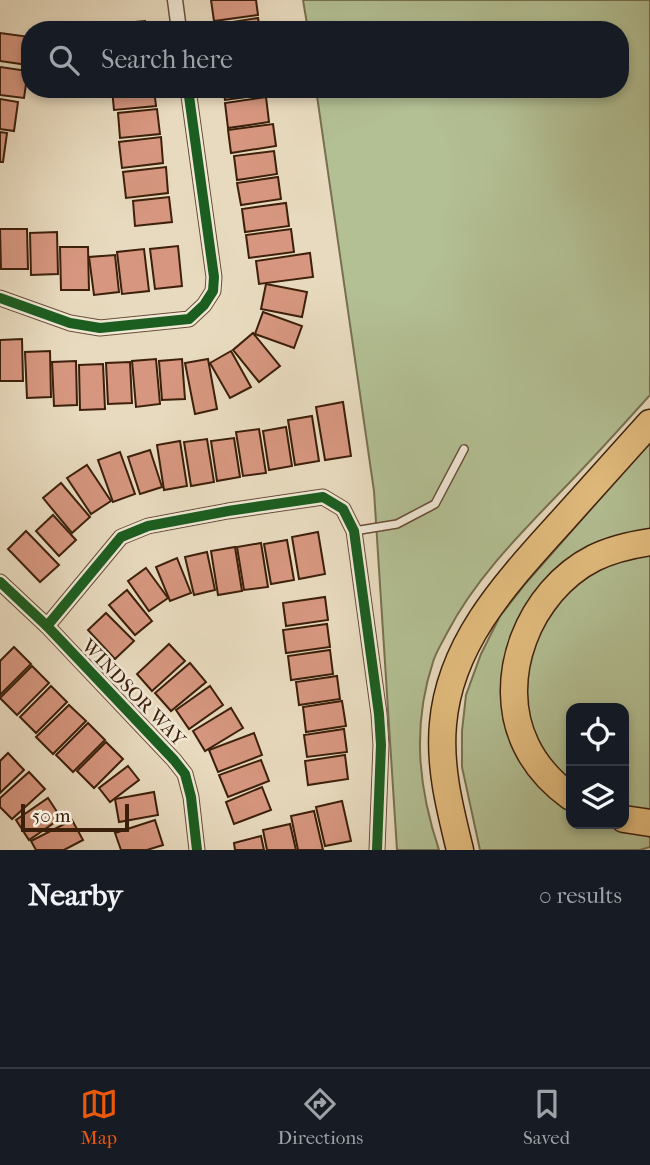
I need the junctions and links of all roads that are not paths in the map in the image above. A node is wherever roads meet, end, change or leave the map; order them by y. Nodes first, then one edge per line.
1 (175, 0) edge
2 (178, 21) edge
3 (189, 98) edge
4 (0, 298) edge
5 (650, 423) edge
6 (464, 449) dead end
7 (354, 531) junction
8 (650, 542) edge
9 (0, 582) edge
10 (47, 626) junction
11 (566, 793) edge
12 (629, 820) edge
13 (650, 823) edge
14 (197, 850) edge
15 (377, 850) edge
16 (460, 850) edge

1 - 2 street
3 - 4 street
5 - 16 highway
6 - 7 lane
7 - 10 street
7 - 15 street
8 - 11 highway
9 - 10 street, WINDSOR WAY
10 - 14 street, WINDSOR WAY
12 - 13 highway

